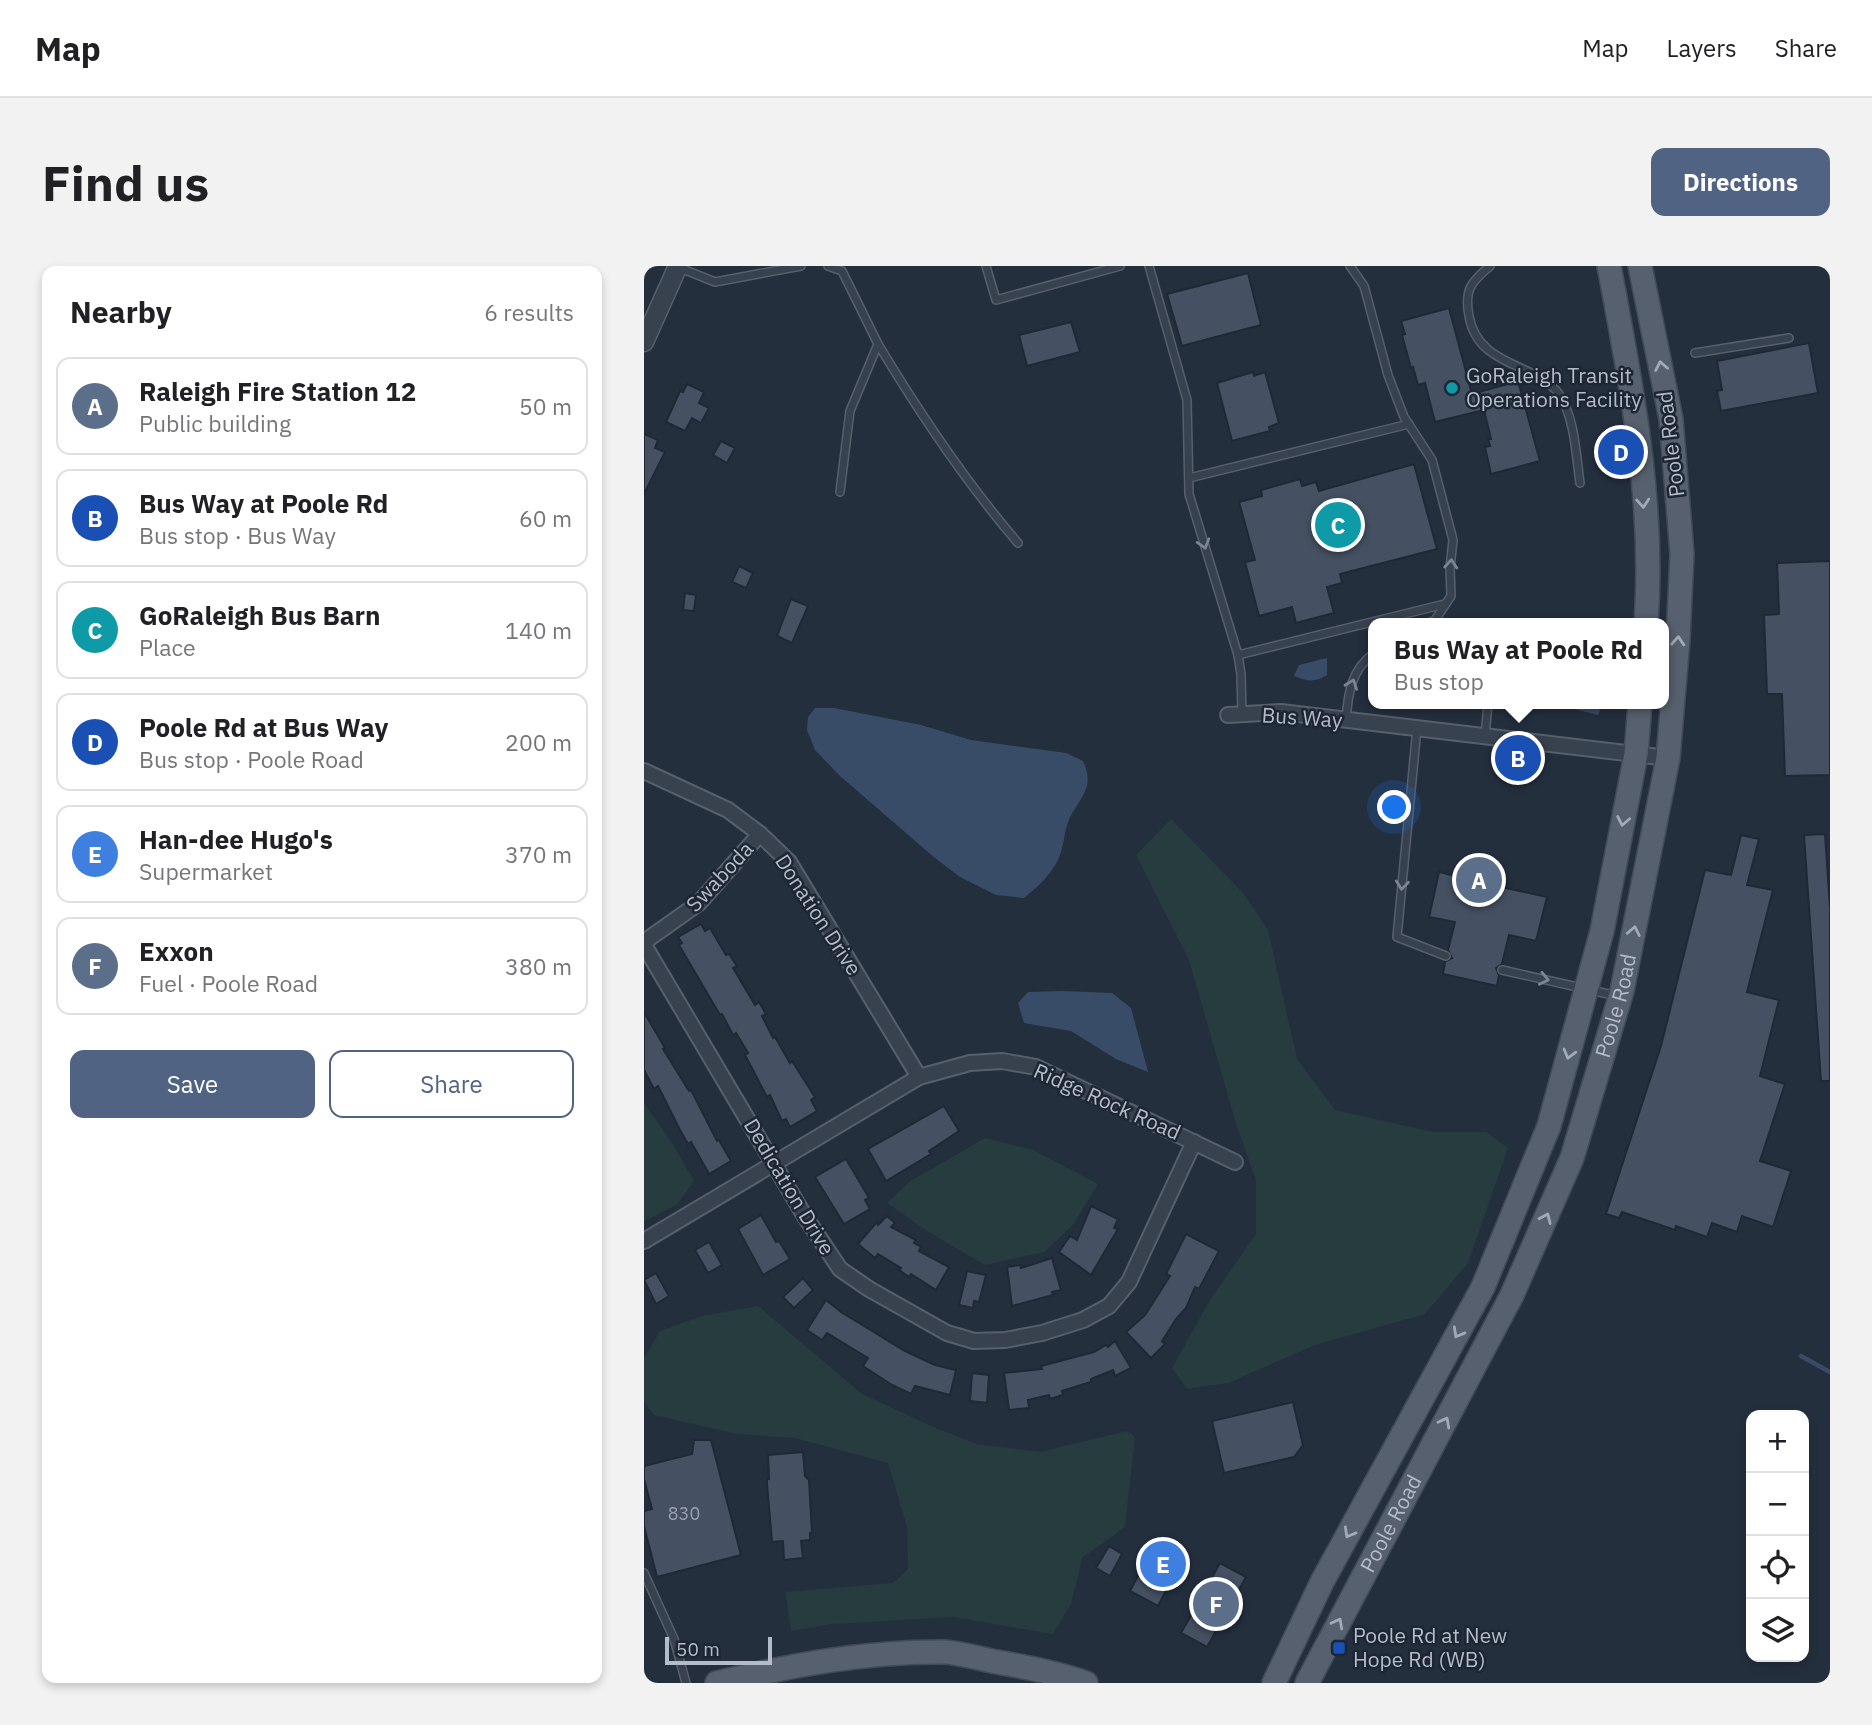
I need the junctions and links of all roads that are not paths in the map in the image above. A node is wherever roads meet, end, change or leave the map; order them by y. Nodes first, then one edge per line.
1 (678, 266) edge
2 (801, 266) edge
3 (828, 266) edge
4 (986, 266) edge
5 (1120, 266) edge
6 (1149, 266) edge
7 (1350, 266) edge
8 (1490, 266) edge
9 (1609, 266) edge
10 (1640, 266) edge
11 (1789, 338) dead end
12 (644, 342) edge
13 (878, 344) junction
14 (1695, 353) dead end
15 (1409, 424) junction
16 (1189, 478) junction
17 (1580, 482) dead end
18 (840, 492) dead end
19 (1018, 543) dead end
20 (1446, 604) junction
21 (1389, 618) edge
22 (1436, 618) edge
23 (1646, 618) edge
24 (1368, 623) edge
25 (1238, 655) junction
26 (1368, 658) edge
27 (1488, 709) edge
28 (1640, 709) edge
29 (1235, 715) joint
30 (1346, 720) junction
31 (1417, 729) junction
32 (1485, 736) junction
33 (1636, 754) junction
34 (1668, 758) junction
35 (644, 771) edge
36 (760, 834) junction
37 (644, 944) edge
38 (1446, 956) dead end
39 (1502, 971) dead end
40 (1586, 988) junction
41 (1620, 997) junction
42 (919, 1077) junction
43 (1195, 1142) junction
44 (1235, 1162) dead end
45 (774, 1164) junction
46 (644, 1241) edge
47 (1483, 1287) junction
48 (1512, 1295) junction
49 (644, 1573) edge
50 (1063, 1679) edge
51 (687, 1683) edge
52 (717, 1683) edge
53 (1086, 1683) edge
54 (1274, 1683) edge
55 (1307, 1683) edge

1 - 2 lane
1 - 12 street
3 - 13 lane
4 - 5 lane
6 - 16 lane
7 - 15 lane
8 - 17 lane
9 -> 23 main road, Poole Road
34 -> 10 main road, Poole Road
11 - 14 lane
13 - 18 lane
13 - 19 lane
15 - 16 lane
20 -> 15 lane
16 -> 25 lane
20 - 21 lane
20 - 22 lane
24 - 25 lane
25 - 29 lane
30 -> 26 lane
27 - 32 lane
28 - 33 main road, Poole Road
29 - 30 street, Bus Way
30 - 31 street, Bus Way
31 - 32 street, Bus Way
31 -> 38 lane
32 - 33 street, Bus Way
33 - 34 street, Bus Way
33 -> 40 main road, Poole Road
41 -> 34 main road, Poole Road
35 - 36 street, Donation Drive
36 - 37 street, Swaboda
36 - 42 street, Donation Drive
37 - 45 street, Dedication Drive
39 -> 40 lane
40 - 41 lane
40 -> 47 main road, Poole Road
48 -> 41 main road, Poole Road
42 - 43 street, Ridge Rock Road
42 - 45 street, Ridge Rock Road
43 - 44 street, Ridge Rock Road
43 - 45 street, Dedication Drive
45 - 46 street, Ridge Rock Road
47 - 48 main road
47 -> 54 main road, Poole Road
55 -> 48 main road, Poole Road
49 - 51 lane
50 - 52 main road
50 - 53 main road

